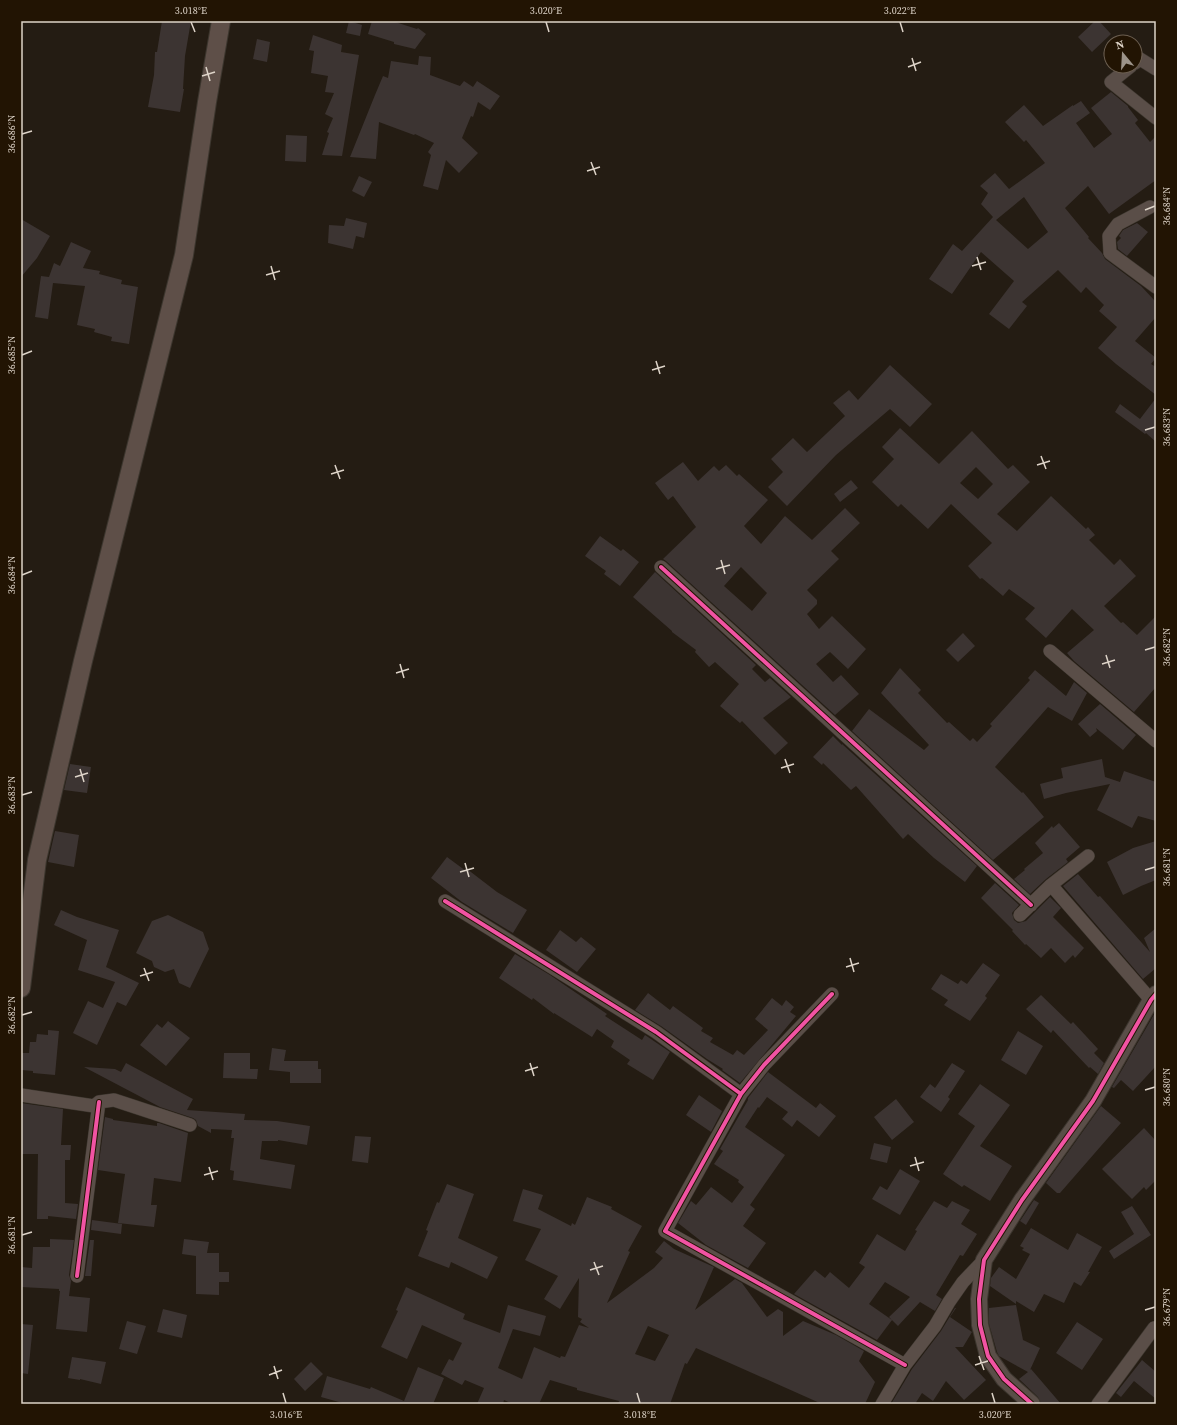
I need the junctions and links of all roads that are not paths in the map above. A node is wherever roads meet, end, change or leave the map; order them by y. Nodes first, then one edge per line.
1 (221, 21) edge
2 (1143, 61) edge
3 (1156, 69) edge
4 (1121, 74) edge
5 (1156, 118) edge
6 (1150, 207) dead end
7 (1156, 287) edge
8 (661, 567) dead end
9 (1050, 651) dead end
10 (1156, 741) edge
11 (1088, 856) dead end
12 (1051, 885) junction
13 (445, 901) dead end
14 (1031, 905) junction
15 (1020, 915) dead end
16 (21, 988) edge
17 (832, 994) dead end
18 (1153, 997) edge
19 (741, 1094) junction
20 (21, 1095) edge
21 (99, 1102) junction
22 (190, 1125) dead end
23 (984, 1260) junction
24 (77, 1276) dead end
25 (1154, 1328) dead end
26 (905, 1365) junction
27 (882, 1404) edge
28 (1032, 1404) edge
29 (1098, 1404) edge

1 - 16 main road
2 - 3 street
4 - 5 street
6 - 7 street
8 - 14 street
9 - 10 street
11 - 12 street
12 - 14 street
12 - 18 street
13 - 19 street
14 - 15 street
17 - 19 street
18 - 23 street
19 - 26 street
20 - 21 street
21 - 22 street
21 - 24 street
23 - 26 street
23 - 28 street
25 - 29 street
26 - 27 street

